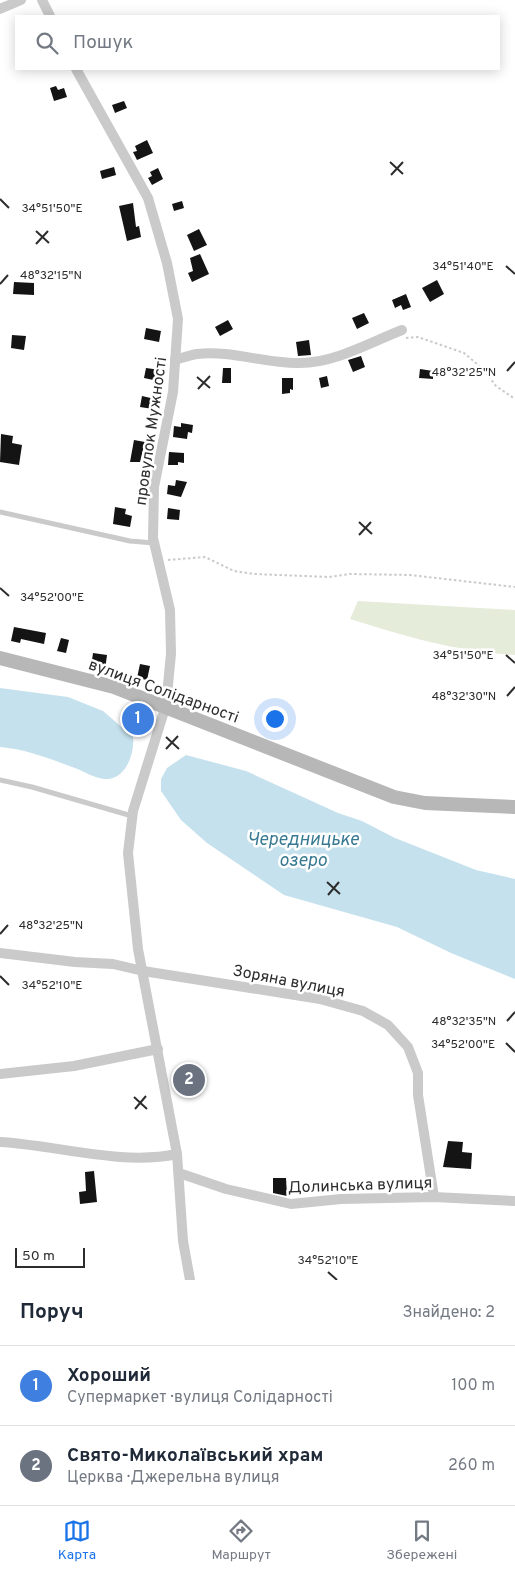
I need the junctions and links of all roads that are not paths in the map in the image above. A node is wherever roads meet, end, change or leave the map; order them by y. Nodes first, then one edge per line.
1 (21, 0) edge
2 (42, 0) edge
3 (0, 9) edge
4 (50, 15) edge
5 (77, 70) edge
6 (401, 335) road end
7 (175, 360) junction
8 (0, 512) edge
9 (154, 543) junction
10 (0, 658) edge
11 (166, 705) junction
12 (0, 780) edge
13 (515, 808) edge
14 (132, 816) junction
15 (0, 953) edge
16 (143, 971) junction
17 (158, 1049) junction
18 (0, 1074) edge
19 (0, 1142) edge
20 (177, 1154) junction
21 (179, 1174) junction
22 (434, 1197) junction
23 (515, 1201) edge
24 (190, 1280) edge

1 - 3 street
2 - 4 street
5 - 7 street, провулок Мужності
6 - 7 street
7 - 9 street, провулок Мужності
8 - 9 lane
9 - 11 street, провулок Мужності
10 - 11 main road, вулиця Солідарності
11 - 13 main road, вулиця Солідарності
11 - 14 street, провулок Мужності
12 - 14 lane
14 - 16 street, провулок Мужності
15 - 16 street, Зоряна вулиця
16 - 17 street, провулок Мужності
16 - 22 street, Зоряна вулиця
17 - 18 street
17 - 20 street, провулок Мужності
19 - 20 street
20 - 21 street, провулок Мужності
21 - 22 street, Долинська вулиця
21 - 24 street, провулок Мужності
22 - 23 street, Долинська вулиця

